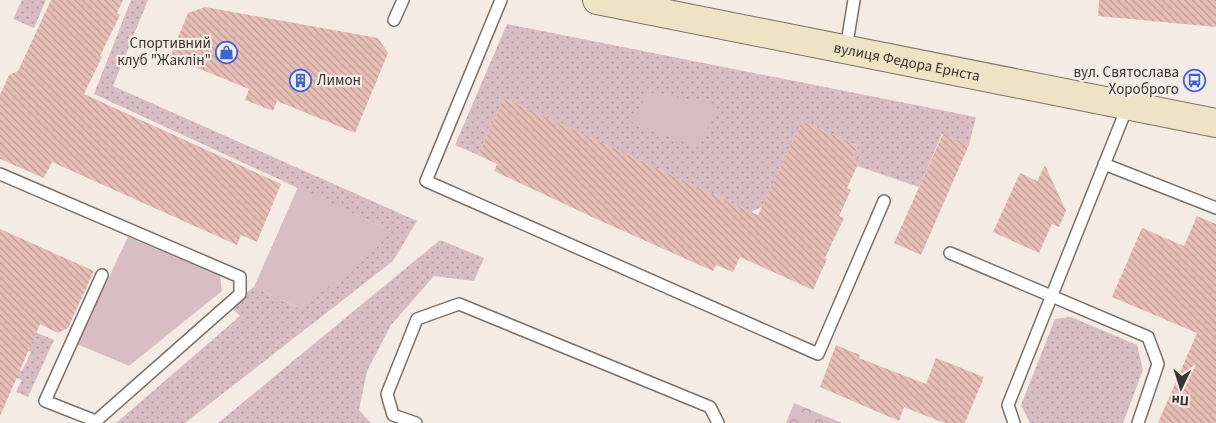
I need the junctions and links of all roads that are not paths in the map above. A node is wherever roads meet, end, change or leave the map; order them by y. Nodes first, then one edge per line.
1 (403, 0) edge
2 (501, 0) edge
3 (597, 0) edge
4 (854, 0) edge
5 (394, 20) dead end
6 (846, 49) junction
7 (1128, 105) junction
8 (1216, 122) edge
9 (1104, 164) junction
10 (0, 174) edge
11 (884, 201) dead end
12 (1216, 208) edge
13 (950, 253) dead end
14 (102, 275) dead end
15 (1051, 296) junction
16 (416, 423) edge
17 (718, 423) edge
18 (1014, 423) edge
19 (1138, 423) edge

1 - 5 lane
2 - 11 lane
3 - 6 street, вулиця Федора Ернста
4 - 6 lane
6 - 7 street, вулиця Федора Ернста
7 - 8 street, вулиця Федора Ернста
7 - 9 lane
9 - 12 lane
9 - 15 lane
10 - 14 lane
13 - 15 lane
15 - 18 lane
15 - 19 lane
16 - 17 lane

